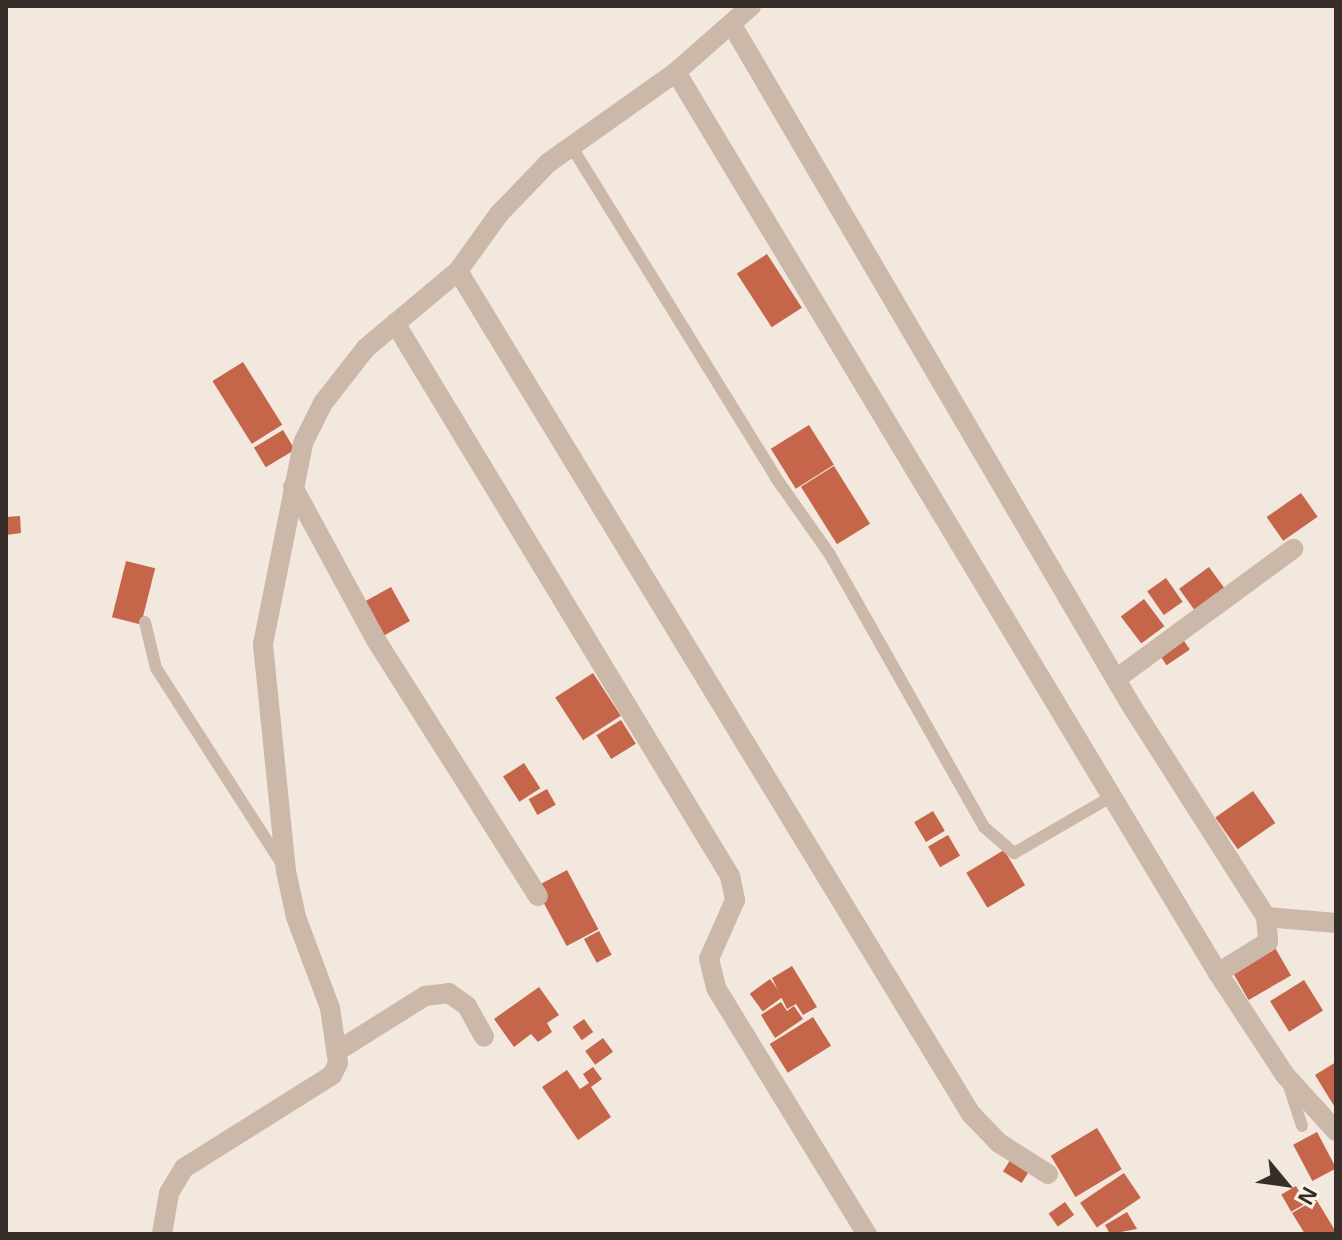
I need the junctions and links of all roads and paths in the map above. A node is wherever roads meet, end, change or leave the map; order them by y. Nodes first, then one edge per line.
1 (751, 6) edge
2 (732, 25) junction
3 (676, 72) junction
4 (570, 144) junction
5 (458, 271) junction
6 (395, 323) junction
7 (293, 487) junction
8 (1293, 549) dead end
9 (145, 622) dead end
10 (1116, 679) junction
11 (1109, 798) junction
12 (286, 871) junction
13 (538, 896) dead end
14 (1266, 917) junction
15 (1336, 923) edge
16 (1218, 973) junction
17 (484, 1037) dead end
18 (339, 1050) junction
19 (1285, 1075) junction
20 (1302, 1126) dead end
21 (1336, 1131) edge
22 (1048, 1174) dead end
23 (162, 1234) edge
24 (867, 1234) edge

1 - 2 street
2 - 3 street
2 - 10 street
3 - 4 street
3 - 11 street
4 - 5 street
4 - 11 lane
5 - 6 street
5 - 22 street
6 - 7 street
6 - 24 street
7 - 12 street
7 - 13 street
8 - 10 street
9 - 12 lane
10 - 14 street
11 - 16 street
12 - 18 street
14 - 15 street
14 - 16 street
16 - 19 street
17 - 18 street
18 - 23 street
19 - 20 lane
19 - 21 street

